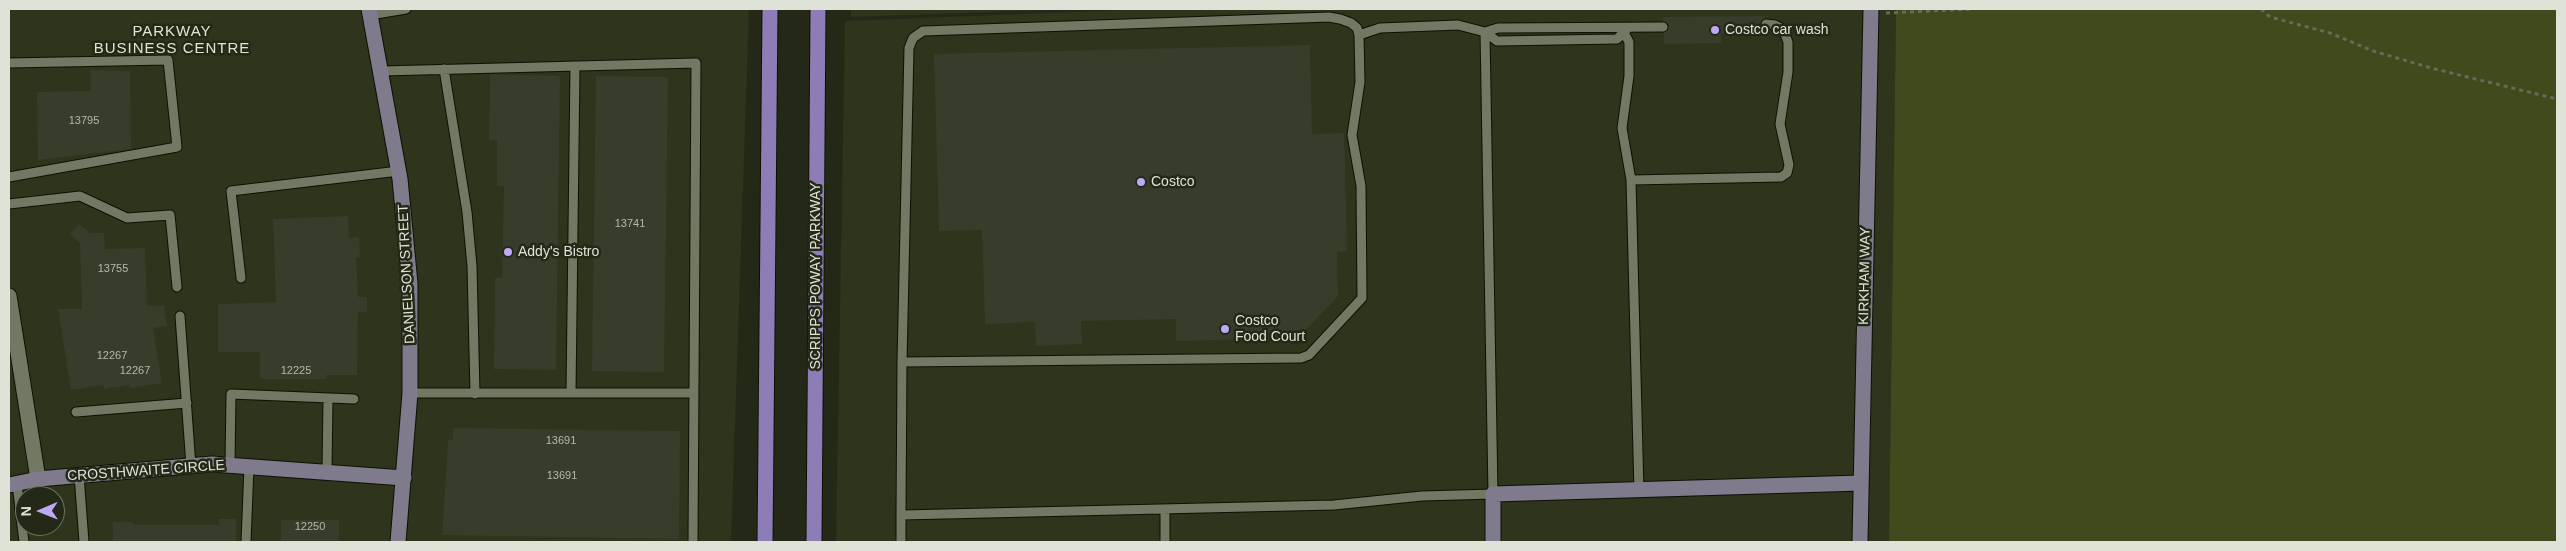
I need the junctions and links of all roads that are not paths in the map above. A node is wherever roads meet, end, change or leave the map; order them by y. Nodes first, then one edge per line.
1 (406, 9) edge
2 (770, 9) edge
3 (818, 9) edge
4 (1871, 11) edge
5 (370, 12) edge
6 (1766, 24) dead end
7 (1663, 27) dead end
8 (1626, 30) junction
9 (1485, 32) junction
10 (1359, 35) junction
11 (9, 63) edge
12 (575, 66) junction
13 (444, 69) junction
14 (382, 71) junction
15 (399, 171) junction
16 (9, 177) edge
17 (1631, 180) junction
18 (9, 204) edge
19 (241, 278) dead end
20 (177, 287) dead end
21 (9, 296) edge
22 (180, 316) dead end
23 (902, 362) junction
24 (694, 393) junction
25 (410, 394) junction
26 (475, 394) junction
27 (571, 394) junction
28 (328, 398) junction
29 (354, 399) dead end
30 (186, 403) junction
31 (76, 412) dead end
32 (230, 465) junction
33 (191, 466) junction
34 (249, 466) junction
35 (327, 471) junction
36 (79, 475) junction
37 (404, 478) junction
38 (38, 479) junction
39 (1862, 483) junction
40 (13, 484) edge
41 (1639, 492) junction
42 (1493, 494) junction
43 (1165, 509) junction
44 (901, 515) junction
45 (24, 542) edge
46 (84, 542) edge
47 (246, 542) edge
48 (398, 542) edge
49 (693, 542) edge
50 (765, 542) edge
51 (814, 542) edge
52 (901, 542) edge
53 (1165, 542) edge
54 (1493, 542) edge
55 (1860, 542) edge

1 - 5 lane
2 - 50 main road
3 - 51 main road, SCRIPPS POWAY PARKWAY
4 - 39 street, KIRKHAM WAY
5 - 14 street, DANIELSON STREET
6 - 17 lane
7 - 8 lane
8 - 9 lane
8 - 9 lane
8 - 17 lane
9 - 10 lane
9 - 42 lane
10 - 23 lane
10 - 23 lane
11 - 16 lane
12 - 13 lane
12 - 24 lane
12 - 27 lane
13 - 14 lane
13 - 26 lane
14 - 15 street, DANIELSON STREET
15 - 19 lane
15 - 25 street, DANIELSON STREET
17 - 41 lane
18 - 20 lane
21 - 38 street
22 - 30 lane
23 - 44 lane
24 - 27 lane
24 - 49 lane
25 - 26 lane
25 - 37 street, DANIELSON STREET
26 - 27 lane
28 - 29 lane
28 - 32 lane
28 - 35 lane
30 - 31 lane
30 - 33 lane
32 - 33 street, CROSTHWAITE CIRCLE
32 - 34 street, CROSTHWAITE CIRCLE
33 - 36 street, CROSTHWAITE CIRCLE
34 - 35 street, CROSTHWAITE CIRCLE
34 - 47 lane
35 - 37 street, CROSTHWAITE CIRCLE
36 - 38 street, CROSTHWAITE CIRCLE
36 - 46 lane
37 - 48 street, DANIELSON STREET
38 - 40 street, CROSTHWAITE CIRCLE
39 - 41 street
39 - 55 street, KIRKHAM WAY
40 - 45 lane
41 - 42 street
42 - 43 lane
42 - 54 street
43 - 44 lane
43 - 53 lane
44 - 52 lane

